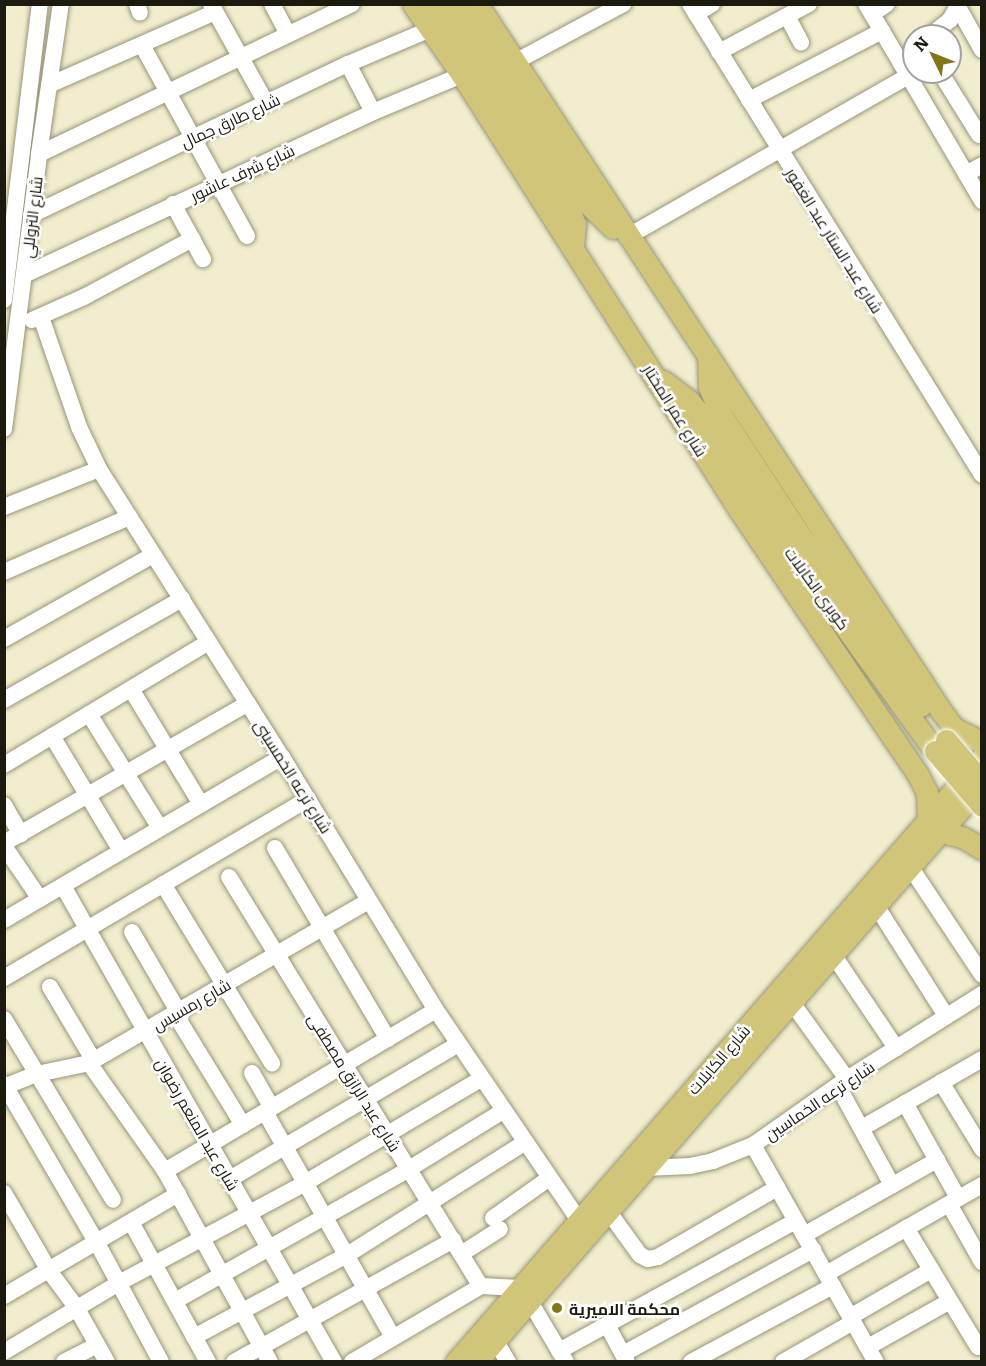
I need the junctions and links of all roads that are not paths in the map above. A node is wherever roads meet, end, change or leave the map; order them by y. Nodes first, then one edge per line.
1 (40, 4) edge
2 (62, 4) edge
3 (272, 4) edge
4 (352, 4) edge
5 (413, 4) edge
6 (433, 4) edge
7 (456, 4) edge
8 (477, 4) edge
9 (623, 4) edge
10 (712, 4) edge
11 (809, 4) edge
12 (887, 4) edge
13 (958, 6) edge
14 (213, 8) edge
15 (693, 9) edge
16 (869, 9) edge
17 (325, 10) edge
18 (787, 16) junction
19 (945, 24) edge
20 (431, 29) junction
21 (977, 30) edge
22 (882, 31) junction
23 (288, 34) junction
24 (801, 42) dead end
25 (142, 45) junction
26 (981, 50) edge
27 (719, 52) junction
28 (239, 58) junction
29 (515, 62) junction
30 (348, 64) junction
31 (902, 65) edge
32 (902, 72) edge
33 (462, 75) junction
34 (913, 84) edge
35 (947, 84) edge
36 (49, 86) junction
37 (168, 93) junction
38 (749, 100) junction
39 (266, 103) junction
40 (373, 112) junction
41 (25, 129) junction
42 (42, 132) junction
43 (979, 135) dead end
44 (193, 138) junction
45 (778, 149) junction
46 (39, 154) junction
47 (981, 165) edge
48 (966, 174) junction
49 (218, 184) junction
50 (981, 201) edge
51 (172, 204) junction
52 (31, 215) junction
53 (247, 237) dead end
54 (627, 237) junction
55 (192, 239) junction
56 (573, 249) junction
57 (203, 259) dead end
58 (24, 275) junction
59 (4, 300) edge
60 (41, 317) junction
61 (18, 325) junction
62 (652, 374) junction
63 (4, 429) edge
64 (99, 469) junction
65 (981, 475) edge
66 (4, 507) edge
67 (129, 517) junction
68 (153, 555) junction
69 (4, 572) edge
70 (182, 599) junction
71 (4, 639) edge
72 (209, 642) junction
73 (131, 689) junction
74 (4, 700) edge
75 (248, 703) junction
76 (89, 714) junction
77 (52, 736) junction
78 (945, 740) junction
79 (981, 742) edge
80 (168, 750) junction
81 (282, 757) junction
82 (981, 758) edge
83 (4, 765) edge
84 (917, 773) junction
85 (126, 774) junction
86 (981, 783) edge
87 (88, 796) junction
88 (308, 799) junction
89 (201, 804) junction
90 (4, 805) edge
91 (981, 806) edge
92 (934, 824) junction
93 (160, 828) junction
94 (21, 834) junction
95 (4, 845) edge
96 (274, 848) dead end
97 (981, 849) edge
98 (121, 851) junction
99 (909, 865) junction
100 (229, 878) dead end
101 (164, 884) junction
102 (63, 886) junction
103 (40, 899) junction
104 (369, 901) junction
105 (874, 904) junction
106 (4, 920) edge
107 (322, 928) junction
108 (87, 929) junction
109 (132, 932) dead end
110 (832, 953) junction
111 (277, 954) junction
112 (981, 975) edge
113 (4, 978) edge
114 (225, 984) junction
115 (50, 987) dead end
116 (981, 994) edge
117 (790, 1000) junction
118 (436, 1010) junction
119 (176, 1012) junction
120 (946, 1016) junction
121 (4, 1019) edge
122 (146, 1031) junction
123 (388, 1039) junction
124 (458, 1044) junction
125 (896, 1048) junction
126 (981, 1059) edge
127 (92, 1062) junction
128 (273, 1063) dead end
129 (345, 1064) junction
130 (252, 1073) dead end
131 (37, 1074) junction
132 (481, 1079) junction
133 (843, 1082) junction
134 (941, 1082) junction
135 (5, 1086) edge
136 (366, 1098) junction
137 (905, 1103) junction
138 (268, 1110) junction
139 (503, 1111) junction
140 (243, 1125) junction
141 (862, 1128) junction
142 (388, 1135) junction
143 (524, 1143) junction
144 (210, 1144) junction
145 (753, 1145) junction
146 (285, 1147) junction
147 (981, 1149) edge
148 (937, 1160) junction
149 (644, 1168) junction
150 (409, 1169) junction
151 (165, 1171) junction
152 (230, 1179) junction
153 (548, 1179) junction
154 (305, 1183) junction
155 (892, 1185) junction
156 (981, 1185) edge
157 (777, 1188) junction
158 (178, 1194) junction
159 (5, 1196) edge
160 (113, 1200) dead end
161 (953, 1201) junction
162 (430, 1203) junction
163 (608, 1211) junction
164 (249, 1212) junction
165 (324, 1216) junction
166 (578, 1219) junction
167 (131, 1222) junction
168 (800, 1228) junction
169 (906, 1228) junction
170 (202, 1237) junction
171 (97, 1243) junction
172 (457, 1247) junction
173 (269, 1248) junction
174 (813, 1250) junction
175 (347, 1255) junction
176 (154, 1262) junction
177 (981, 1262) edge
178 (931, 1270) junction
179 (50, 1272) junction
180 (224, 1275) junction
181 (830, 1280) junction
182 (117, 1284) junction
183 (291, 1285) junction
184 (481, 1286) junction
185 (366, 1289) junction
186 (524, 1294) junction
187 (4, 1296) edge
188 (175, 1301) junction
189 (950, 1301) junction
190 (76, 1307) junction
191 (243, 1310) junction
192 (852, 1319) junction
193 (310, 1320) junction
194 (607, 1325) junction
195 (194, 1337) junction
196 (393, 1337) junction
197 (495, 1340) junction
198 (97, 1345) junction
199 (262, 1346) junction
200 (977, 1351) edge
201 (4, 1352) edge
202 (562, 1356) edge
203 (872, 1357) edge
204 (625, 1358) edge
205 (64, 1362) edge
206 (107, 1362) edge
207 (161, 1362) edge
208 (207, 1362) edge
209 (234, 1362) edge
210 (270, 1362) edge
211 (334, 1362) edge
212 (352, 1362) edge
213 (456, 1362) edge
214 (476, 1362) edge
215 (508, 1362) edge
216 (691, 1362) edge
217 (783, 1362) edge

1 - 41 street, شارع التروللي
2 - 36 street, شارع التروللي
3 - 23 street
4 - 17 street
5 - 20 main road, شارع عمر المختار
6 - 56 main road
7 - 54 main road
8 - 29 main road
9 - 29 street
10 - 15 street
11 - 18 street
12 - 16 street
13 - 19 street
13 - 21 street
14 - 25 street
14 - 28 street
15 - 27 street, شارع عبد الستار عبد الغفور
16 - 22 street
17 - 23 street
18 - 24 street
18 - 27 street
20 - 30 street, شارع طارق جمال
20 - 33 main road, شارع عمر المختار
21 - 26 street
22 - 31 street
22 - 38 street
23 - 28 street
25 - 36 street
25 - 37 street
27 - 38 street, شارع عبد الستار عبد الغفور
28 - 37 street
28 - 39 street
29 - 54 main road
30 - 39 street, شارع طارق جمال
30 - 40 street
32 - 45 street
33 - 40 street, شارع شرف عاشور
33 - 56 main road, شارع عمر المختار
34 - 48 street
35 - 43 street
36 - 42 street, شارع التروللي
37 - 44 street
37 - 46 street
38 - 45 street, شارع عبد الستار عبد الغفور
39 - 44 street, شارع طارق جمال
40 - 49 street, شارع شرف عاشور
41 - 42 street
41 - 59 street, شارع التروللي
42 - 46 street, شارع التروللي
44 - 49 street
44 - 52 street, شارع طارق جمال
45 - 54 street
45 - 65 street, شارع عبد الستار عبد الغفور
46 - 52 street, شارع التروللي
47 - 48 street
48 - 50 street
49 - 51 street, شارع شرف عاشور
49 - 53 street
51 - 55 street
51 - 58 street, شارع شرف عاشور
52 - 58 street, شارع التروللي
54 - 78 main road, كوبرى الكابلات
55 - 57 street
55 - 60 street
56 - 62 main road, شارع عمر المختار
58 - 61 street, شارع التروللي
60 - 61 street
60 - 64 street, شارع ترعه الخمسينى
61 - 63 street, شارع التروللي
62 - 78 main road, كوبرى الكابلات
62 - 84 main road, شارع عمر المختار
64 - 66 street
64 - 67 street, شارع ترعه الخمسينى
67 - 68 street, شارع ترعه الخمسينى
67 - 69 street
68 - 70 street, شارع ترعه الخمسينى
68 - 71 street
70 - 72 street, شارع ترعه الخمسينى
70 - 74 street
72 - 73 street
72 - 75 street, شارع ترعه الخمسينى
73 - 76 street
73 - 80 street
75 - 80 street
75 - 81 street, شارع ترعه الخمسينى
76 - 77 street
76 - 85 street
77 - 83 street
77 - 87 street
78 - 79 main road
78 - 84 main road
78 - 86 main road, كوبرى الكابلات, bridge
78 - 91 main road, كوبرى الكابلات, bridge
80 - 85 street
80 - 89 street
81 - 88 street, شارع ترعه الخمسينى
81 - 89 street
82 - 92 main road, شارع الكابلات
84 - 92 main road, شارع عمر المختار
85 - 87 street
85 - 93 street
86 - 92 main road, شارع الكابلات
87 - 94 street
87 - 98 street
88 - 101 street
88 - 104 street, شارع ترعه الخمسينى
89 - 93 street
90 - 94 street
92 - 97 main road
92 - 99 main road, شارع الكابلات
92 - 166 main road, شارع الكابلات
93 - 98 street
94 - 95 street
95 - 103 street
96 - 107 street
98 - 102 street
99 - 105 main road, شارع الكابلات
99 - 112 street
100 - 111 street, شارع عبد الرازق مصطفى
101 - 108 street
101 - 114 street
102 - 103 street
102 - 108 street, شارع عبد المنعم رضوان
103 - 106 street
104 - 107 street, شارع رمسيس
104 - 118 street, شارع ترعه الخمسينى
105 - 110 main road, شارع الكابلات
105 - 120 street
107 - 111 street, شارع رمسيس
107 - 123 street
108 - 113 street
108 - 122 street, شارع عبد المنعم رضوان
109 - 119 street
110 - 117 main road, شارع الكابلات
110 - 125 street
111 - 114 street, شارع رمسيس
111 - 129 street, شارع عبد الرازق مصطفى
114 - 119 street, شارع رمسيس
114 - 128 street
115 - 127 street
116 - 120 street, شارع ترعه الخماسين
117 - 133 street
117 - 149 main road, شارع الكابلات
118 - 123 street
118 - 124 street, شارع ترعه الخمسينى
119 - 122 street, شارع رمسيس
119 - 140 street
120 - 125 street, شارع ترعه الخماسين
121 - 131 street
122 - 127 street, شارع رمسيس
122 - 144 street, شارع عبد المنعم رضوان
123 - 129 street
124 - 132 street, شارع ترعه الخمسينى
124 - 136 street
125 - 133 street, شارع ترعه الخماسين
126 - 134 street
127 - 131 street, شارع رمسيس
127 - 151 street
129 - 136 street, شارع عبد الرازق مصطفى
129 - 138 street
130 - 138 street
131 - 135 street, شارع رمسيس
131 - 160 street
132 - 139 street, شارع ترعه الخمسينى
132 - 142 street
133 - 141 street
133 - 145 street, شارع ترعه الخماسين
134 - 137 street
134 - 147 street
135 - 171 street
136 - 142 street, شارع عبد الرازق مصطفى
136 - 146 street
137 - 141 street
137 - 148 street
138 - 140 street
138 - 146 street
139 - 143 street, شارع ترعه الخمسينى
139 - 150 street
140 - 144 street
141 - 155 street
142 - 150 street, شارع عبد الرازق مصطفى
142 - 154 street
143 - 153 street, شارع ترعه الخمسينى
143 - 162 street
144 - 151 street
144 - 152 street, شارع عبد المنعم رضوان
145 - 149 street, شارع ترعه الخماسين
145 - 157 street
146 - 152 street
146 - 154 street
148 - 155 street
148 - 161 street
149 - 163 main road, شارع الكابلات
150 - 162 street, شارع عبد الرازق مصطفى
150 - 165 street
151 - 158 street
152 - 164 street, شارع عبد المنعم رضوان
153 - 166 street, شارع ترعه الخمسينى
153 - 172 street
154 - 164 street
154 - 165 street
155 - 168 street
156 - 161 street
157 - 163 street
157 - 168 street
158 - 167 street
158 - 170 street
159 - 179 street
161 - 169 street
161 - 177 street
162 - 172 street, شارع عبد الرازق مصطفى
162 - 175 street
163 - 186 main road, شارع الكابلات
164 - 170 street
164 - 173 street, شارع عبد المنعم رضوان
165 - 173 street
165 - 175 street
166 - 186 main road, شارع الكابلات
167 - 171 street
167 - 176 street
168 - 174 street
168 - 194 street
169 - 178 street
169 - 181 street
170 - 176 street
170 - 180 street
171 - 179 street
171 - 182 street
172 - 184 street, شارع عبد الرازق مصطفى
172 - 185 street
173 - 180 street
173 - 183 street, شارع عبد المنعم رضوان
174 - 181 street
174 - 204 street
175 - 183 street
175 - 185 street
176 - 182 street
176 - 188 street
178 - 189 street
178 - 192 street
179 - 187 street
179 - 190 street
180 - 188 street
180 - 191 street
181 - 192 street
181 - 216 street
182 - 190 street
182 - 207 street
183 - 191 street
183 - 193 street, شارع عبد المنعم رضوان
184 - 186 street
184 - 196 street
185 - 193 street
185 - 196 street
186 - 197 main road, شارع الكابلات
186 - 202 street
186 - 213 main road, شارع الكابلات
188 - 195 street
189 - 200 street
189 - 203 street
190 - 198 street
190 - 201 street
191 - 195 street
191 - 199 street
192 - 203 street
192 - 217 street
193 - 199 street
193 - 211 street, شارع عبد المنعم رضوان
194 - 202 street
194 - 204 street
195 - 208 street
196 - 212 street
197 - 214 main road, شارع الكابلات
197 - 215 street
198 - 205 street
198 - 206 street
199 - 209 street
199 - 210 street

